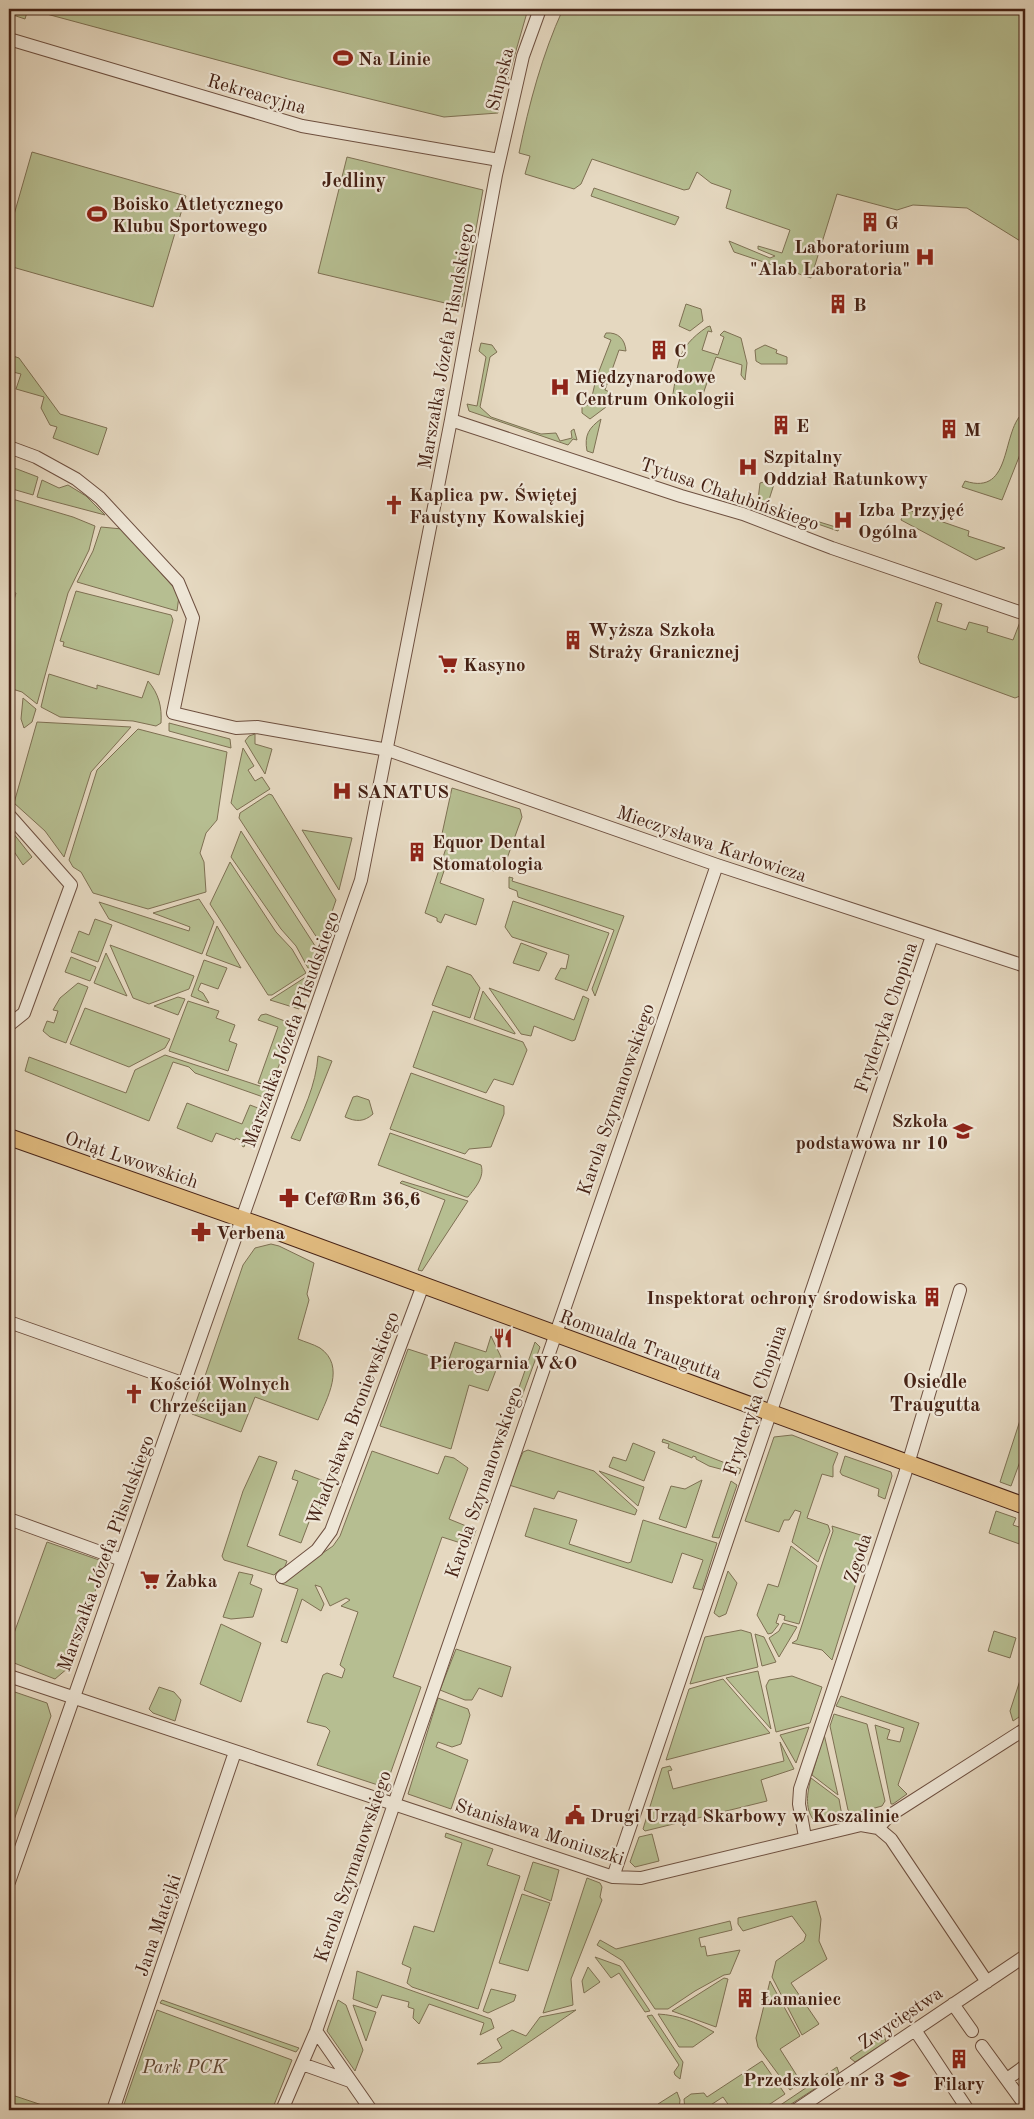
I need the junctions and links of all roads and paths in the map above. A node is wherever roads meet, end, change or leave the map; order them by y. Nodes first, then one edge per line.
1 (540, 9) edge
2 (9, 39) edge
3 (499, 160) junction
4 (451, 420) junction
5 (9, 447) edge
6 (1025, 614) edge
7 (388, 750) junction
8 (9, 815) edge
9 (716, 865) junction
10 (932, 936) junction
11 (1025, 966) edge
12 (9, 1026) edge
13 (9, 1137) edge
14 (242, 1219) junction
15 (423, 1285) junction
16 (960, 1290) dead end
17 (9, 1322) edge
18 (554, 1334) junction
19 (184, 1384) junction
20 (769, 1413) junction
21 (908, 1464) junction
22 (1025, 1506) edge
23 (9, 1519) edge
24 (122, 1560) junction
25 (282, 1577) dead end
26 (9, 1676) edge
27 (73, 1698) junction
28 (1025, 1729) edge
29 (235, 1752) junction
30 (393, 1804) junction
31 (878, 1828) junction
32 (805, 1837) junction
33 (613, 1877) junction
34 (9, 1882) edge
35 (1025, 1956) edge
36 (987, 1982) junction
37 (953, 2004) junction
38 (915, 2030) junction
39 (316, 2031) junction
40 (972, 2031) dead end
41 (982, 2046) dead end
42 (302, 2064) junction
43 (1025, 2066) edge
44 (1007, 2078) junction
45 (350, 2081) junction
46 (1024, 2104) edge
47 (113, 2110) edge
48 (282, 2110) edge
49 (371, 2110) edge
50 (796, 2110) edge
51 (968, 2110) edge
52 (1012, 2110) edge

1 - 3 street, Słupska
2 - 3 street, Rekreacyjna
3 - 4 street, Marszałka Józefa Piłsudskiego
4 - 6 street, Tytusa Chałubińskiego
4 - 7 street, Marszałka Józefa Piłsudskiego
5 - 7 street, Mieczysława Karłowicza
7 - 9 street, Mieczysława Karłowicza
7 - 14 street, Marszałka Józefa Piłsudskiego
8 - 12 street
9 - 10 street, Mieczysława Karłowicza
9 - 18 street, Karola Szymanowskiego
10 - 11 street, Mieczysława Karłowicza
10 - 20 street, Fryderyka Chopina
13 - 14 main road, Orląt Lwowskich
14 - 15 main road, Romualda Traugutta
14 - 19 street, Marszałka Józefa Piłsudskiego
15 - 18 main road, Romualda Traugutta
15 - 25 street, Władysława Broniewskiego
16 - 21 street, Zgoda
17 - 19 street
18 - 20 main road, Romualda Traugutta
18 - 30 street, Karola Szymanowskiego
19 - 24 street, Marszałka Józefa Piłsudskiego
20 - 21 main road, Romualda Traugutta
20 - 33 street, Fryderyka Chopina
21 - 22 main road, Romualda Traugutta
21 - 32 street, Zgoda
23 - 24 street
24 - 27 street, Marszałka Józefa Piłsudskiego
26 - 27 street, Stanisława Moniuszki
27 - 29 street, Stanisława Moniuszki
27 - 34 street, Marszałka Józefa Piłsudskiego
28 - 31 street
29 - 30 street, Stanisława Moniuszki
29 - 47 street, Jana Matejki
30 - 33 street, Stanisława Moniuszki
30 - 39 street, Karola Szymanowskiego
31 - 32 street, Stanisława Moniuszki
31 - 36 street
32 - 33 street, Stanisława Moniuszki
35 - 36 street, Zwycięstwa
36 - 37 street, Zwycięstwa
37 - 38 street, Zwycięstwa
37 - 40 street
38 - 50 street, Zwycięstwa
38 - 51 street
39 - 42 street, Karola Szymanowskiego
39 - 45 street
41 - 44 street
42 - 45 street
42 - 48 street, Karola Szymanowskiego
43 - 44 street
44 - 46 street
45 - 49 street
46 - 52 street

